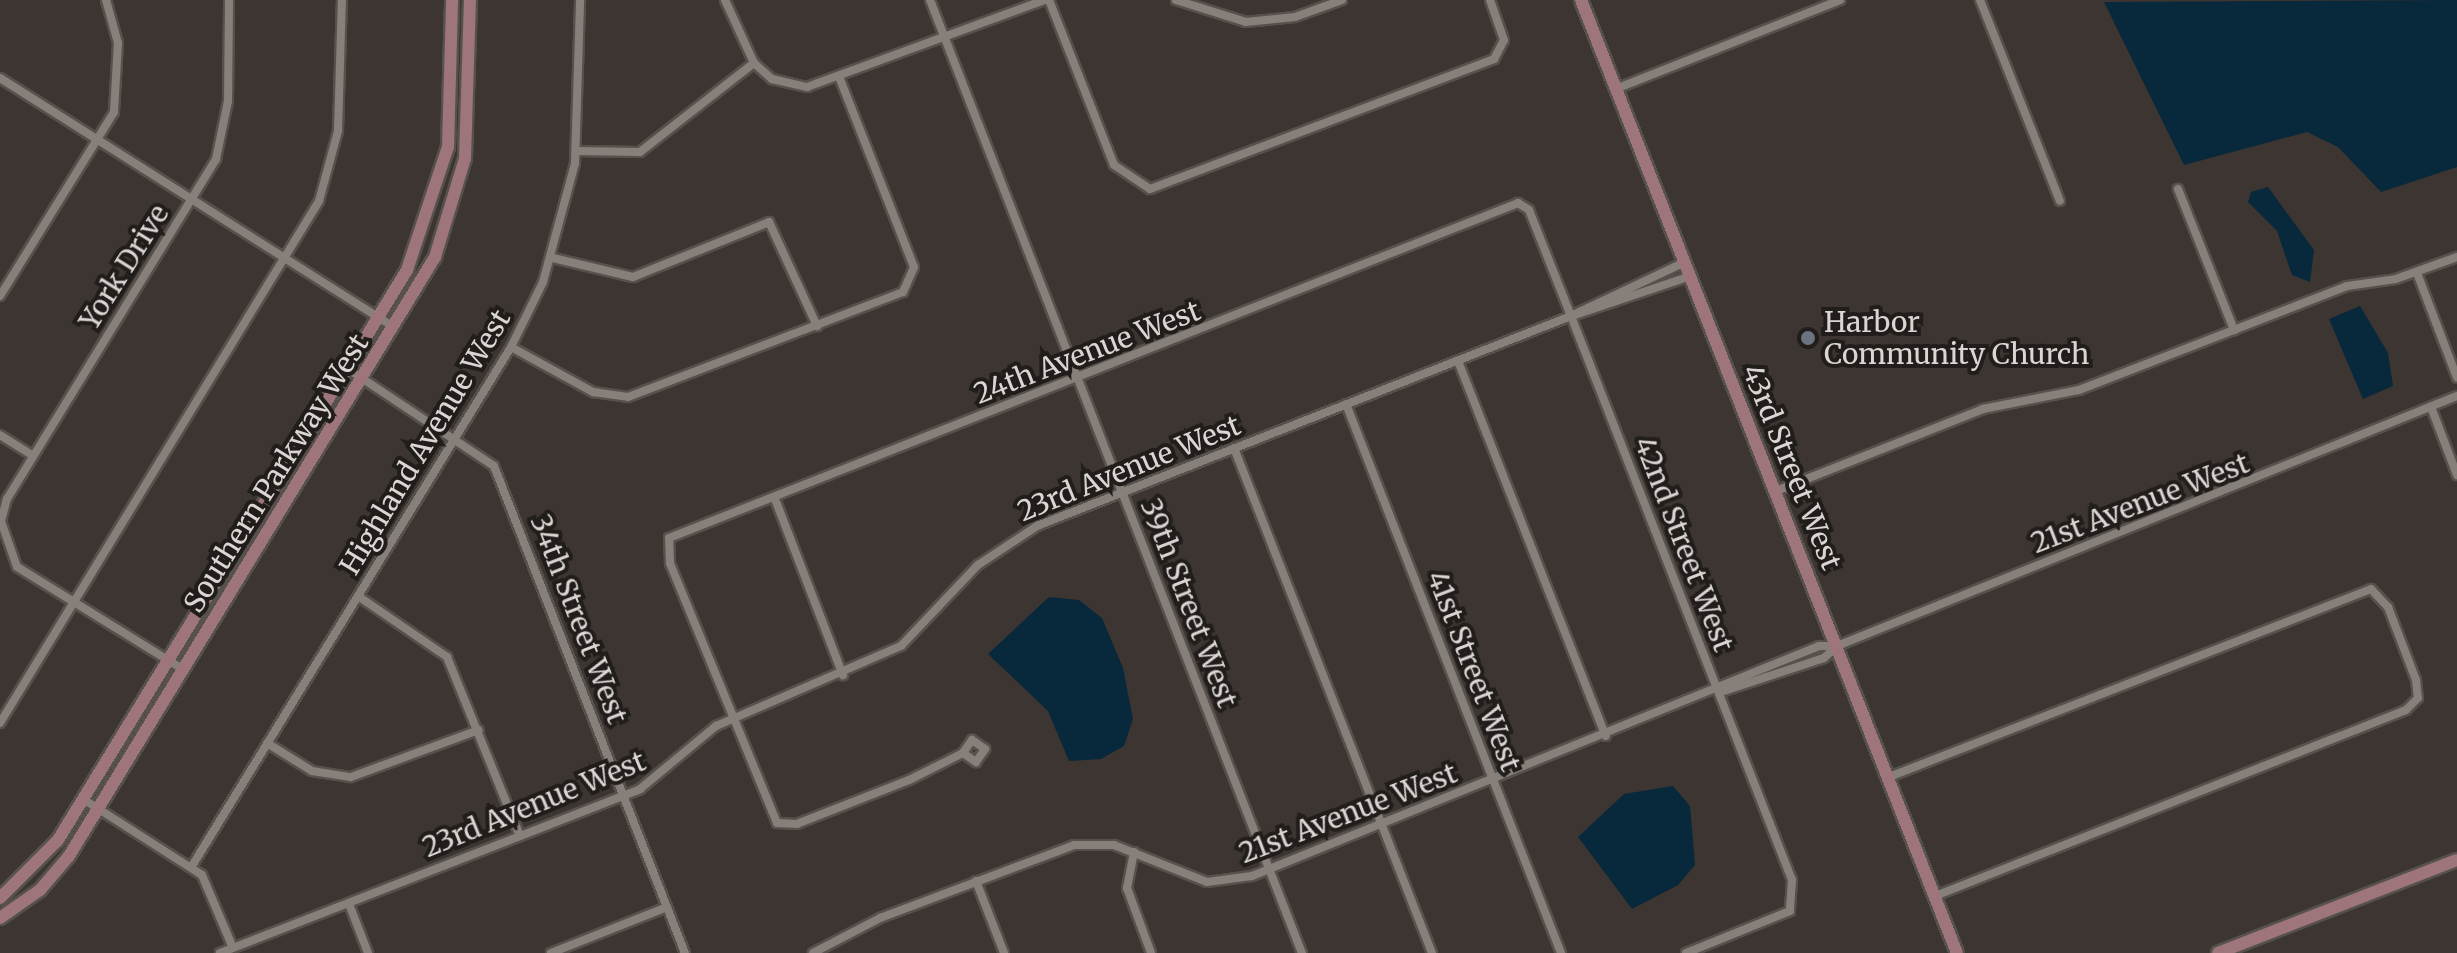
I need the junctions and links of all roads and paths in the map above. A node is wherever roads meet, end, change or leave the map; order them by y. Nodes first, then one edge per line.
1 (106, 0) edge
2 (229, 0) edge
3 (342, 0) edge
4 (452, 0) edge
5 (470, 0) edge
6 (580, 0) edge
7 (725, 0) edge
8 (930, 0) edge
9 (1047, 0) edge
10 (1176, 0) edge
11 (1342, 0) edge
12 (1490, 0) edge
13 (1581, 0) edge
14 (1840, 0) edge
15 (1980, 0) edge
16 (944, 38) junction
17 (754, 63) junction
18 (0, 78) edge
19 (840, 79) junction
20 (1618, 88) junction
21 (96, 142) junction
22 (576, 151) junction
23 (2178, 189) dead end
24 (190, 200) junction
25 (2060, 201) dead end
26 (1523, 206) joint
27 (2457, 257) edge
28 (553, 258) junction
29 (286, 259) junction
30 (1685, 262) junction
31 (2417, 273) junction
32 (1691, 276) junction
33 (0, 296) edge
34 (1571, 316) junction
35 (379, 317) junction
36 (817, 326) junction
37 (394, 327) junction
38 (2234, 330) junction
39 (511, 347) junction
40 (1458, 361) junction
41 (348, 369) junction
42 (2457, 378) edge
43 (362, 379) junction
44 (1078, 379) junction
45 (2457, 396) edge
46 (1346, 404) junction
47 (2431, 407) junction
48 (0, 435) edge
49 (455, 437) junction
50 (1234, 448) junction
51 (33, 456) junction
52 (2457, 475) edge
53 (1776, 491) junction
54 (1122, 492) junction
55 (775, 499) junction
56 (358, 596) junction
57 (74, 603) junction
58 (1837, 646) junction
59 (167, 660) junction
60 (184, 670) junction
61 (843, 675) junction
62 (1719, 693) junction
63 (732, 719) junction
64 (0, 723) edge
65 (479, 730) junction
66 (1606, 736) junction
67 (267, 743) junction
68 (963, 753) dead end
69 (1889, 777) junction
70 (1494, 780) junction
71 (624, 796) junction
72 (83, 799) junction
73 (98, 809) junction
74 (1381, 825) junction
75 (520, 836) junction
76 (1134, 852) junction
77 (2457, 860) edge
78 (192, 866) junction
79 (1270, 869) junction
80 (976, 881) junction
81 (1935, 896) junction
82 (0, 898) edge
83 (349, 904) junction
84 (667, 907) junction
85 (0, 918) edge
86 (233, 948) junction
87 (220, 953) edge
88 (368, 953) edge
89 (551, 953) edge
90 (685, 953) edge
91 (813, 953) edge
92 (1004, 953) edge
93 (1151, 953) edge
94 (1302, 953) edge
95 (1432, 953) edge
96 (1561, 953) edge
97 (1686, 953) edge
98 (1957, 953) edge
99 (2218, 953) edge

1 - 21 street
2 - 24 street, York Drive
3 - 29 street
4 - 35 street, Southern Parkway West
5 - 37 street, Southern Parkway West
6 - 22 street, Highland Avenue West
7 - 17 street
8 - 16 street, 39th Street West
9 - 12 street
9 - 16 street
10 - 11 street
13 - 20 street, 43rd Street West
14 - 20 street
15 - 25 street
16 - 19 street
16 - 44 street, 39th Street West
17 - 19 street
17 - 22 street
18 - 21 street
19 - 36 street
20 - 30 street, 43rd Street West
21 - 24 street
21 - 33 street
22 - 28 street, Highland Avenue West
23 - 38 street
24 - 29 street
24 - 51 street, York Drive
26 - 34 street, 42nd Street West
26 - 44 street, 24th Avenue West
27 - 31 street
28 - 36 street
28 - 39 street, Highland Avenue West
29 - 35 street
29 - 57 street
30 - 32 street, 43rd Street West
30 - 34 street, 23rd Avenue West
31 - 38 street
31 - 42 street
32 - 34 street, 23rd Avenue West
32 - 53 street, 43rd Street West
34 - 40 street, 23rd Avenue West
34 - 62 street, 42nd Street West
35 - 37 street
35 - 41 street, Southern Parkway West
36 - 39 street
37 - 43 street, Southern Parkway West
38 - 53 street
39 - 49 street, Highland Avenue West
40 - 46 street, 23rd Avenue West
40 - 66 street
41 - 43 street, 34th Street West
41 - 59 street, Southern Parkway West
43 - 49 street, 34th Street West
43 - 60 street, Southern Parkway West
44 - 54 street, 39th Street West
44 - 55 street, 24th Avenue West
45 - 47 street, 21st Avenue West
46 - 50 street, 23rd Avenue West
46 - 70 street, 41st Street West
47 - 52 street
47 - 58 street, 21st Avenue West
48 - 51 street
49 - 56 street, Highland Avenue West
49 - 71 street, 34th Street West
50 - 54 street, 23rd Avenue West
50 - 74 street
51 - 57 street, York Drive
53 - 58 street, 43rd Street West
54 - 61 street, 23rd Avenue West
54 - 79 street, 39th Street West
55 - 61 street
55 - 63 street, 24th Avenue West
56 - 65 street
56 - 67 street, Highland Avenue West
57 - 59 street
57 - 64 street
58 - 62 street, 21st Avenue West
58 - 69 street, 43rd Street West
59 - 60 street
59 - 72 street, Southern Parkway West
60 - 73 street, Southern Parkway West
61 - 63 street, 23rd Avenue West
62 - 66 street, 21st Avenue West
62 - 97 street, 42nd Street West
63 - 68 street
63 - 71 street, 23rd Avenue West
65 - 67 street
65 - 75 street
66 - 70 street, 21st Avenue West
67 - 78 street, Highland Avenue West
69 - 81 street, 43rd Street West
69 - 81 street
70 - 74 street, 21st Avenue West
70 - 96 street, 41st Street West
71 - 75 street, 23rd Avenue West
71 - 84 street, 34th Street West
72 - 73 street
72 - 82 street, Southern Parkway West
73 - 78 street
73 - 85 street, Southern Parkway West
74 - 79 street, 21st Avenue West
74 - 95 street
75 - 83 street, 23rd Avenue West
76 - 79 street, 21st Avenue West
76 - 80 street, 21st Avenue West
76 - 93 street
77 - 99 street
78 - 86 street
79 - 94 street, 39th Street West
80 - 91 street, 21st Avenue West
80 - 92 street
81 - 98 street, 43rd Street West
83 - 86 street, 23rd Avenue West
83 - 88 street
84 - 89 street
84 - 90 street, 34th Street West
86 - 87 street, 23rd Avenue West

